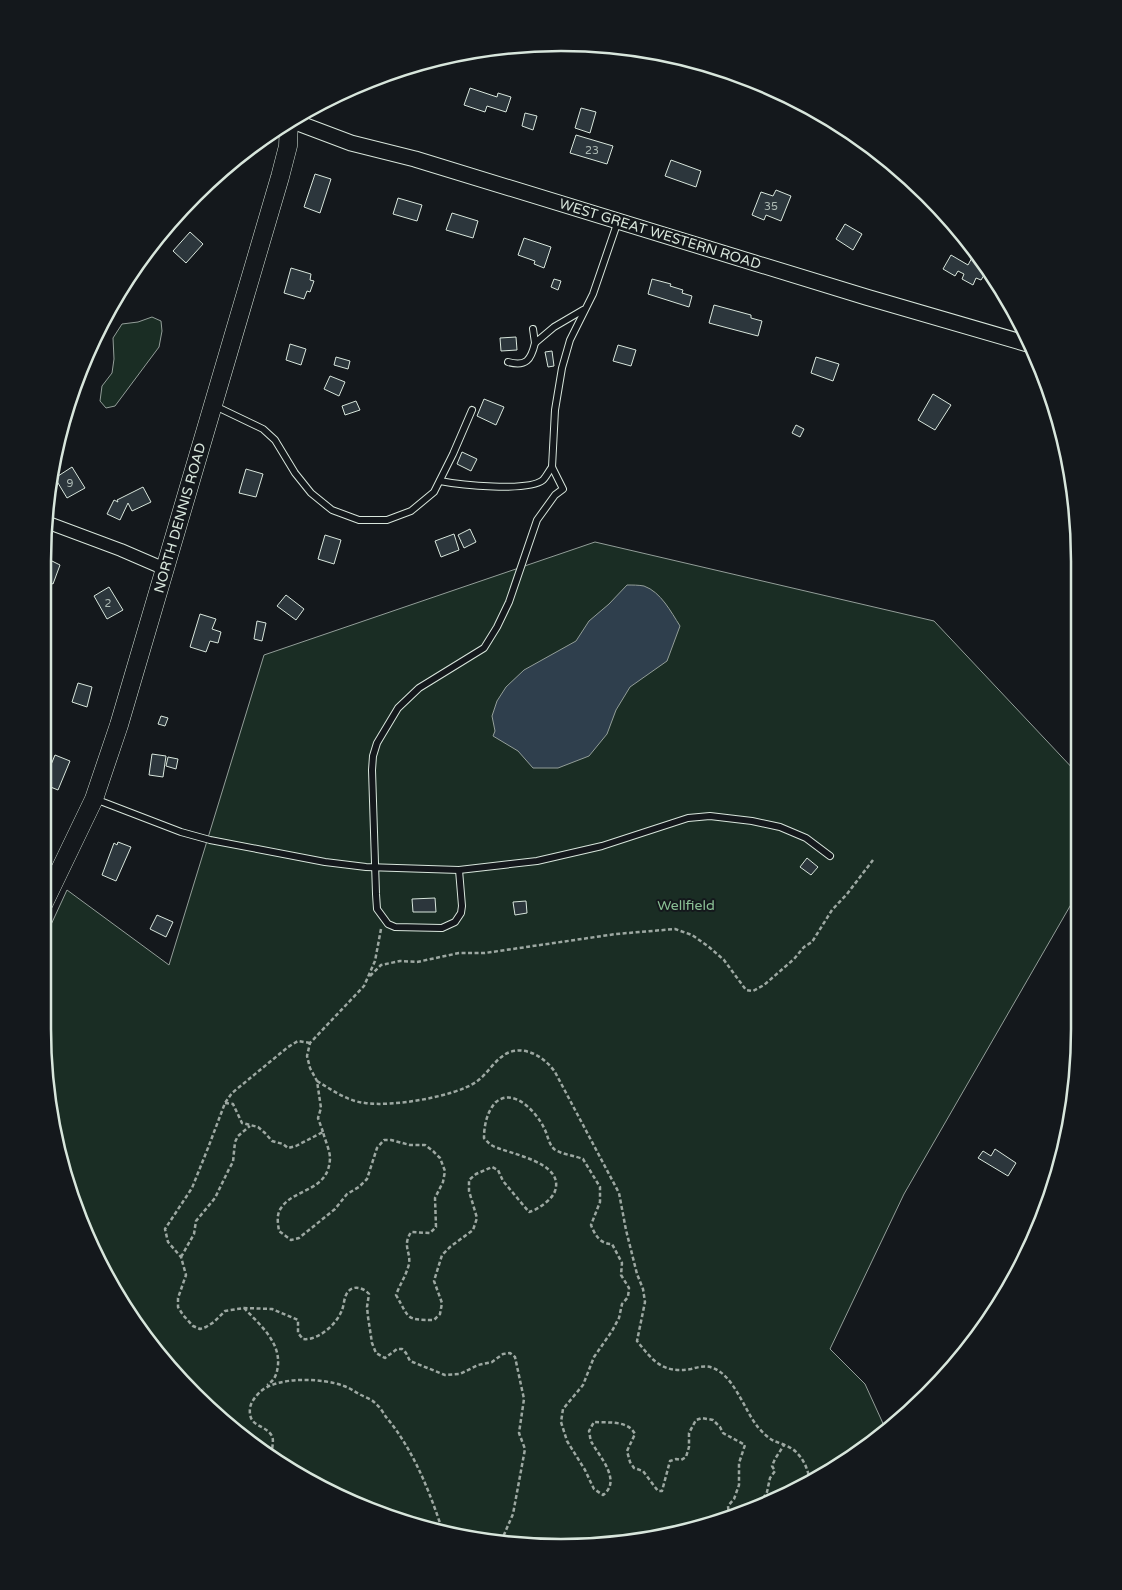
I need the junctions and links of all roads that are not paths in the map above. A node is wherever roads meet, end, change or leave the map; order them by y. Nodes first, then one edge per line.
1 (299, 124) edge
2 (289, 131) edge
3 (618, 221) junction
4 (584, 310) junction
5 (533, 329) dead end
6 (1021, 342) edge
7 (535, 343) junction
8 (508, 362) dead end
9 (213, 406) junction
10 (472, 410) dead end
11 (552, 467) junction
12 (440, 481) junction
13 (52, 524) edge
14 (165, 569) junction
15 (94, 799) junction
16 (830, 856) dead end
17 (375, 867) junction
18 (459, 870) junction
19 (51, 887) edge

1 - 3 street, WEST GREAT WESTERN ROAD
2 - 9 main road, NORTH DENNIS ROAD
3 - 4 lane
3 - 6 street, WEST GREAT WESTERN ROAD
4 - 7 lane
4 - 11 lane
5 - 7 lane
7 - 8 lane
9 - 12 lane
9 - 14 main road, NORTH DENNIS ROAD
10 - 12 lane
11 - 12 lane
11 - 17 lane
13 - 14 street
14 - 15 main road, NORTH DENNIS ROAD
15 - 17 lane
15 - 19 main road, NORTH DENNIS ROAD
16 - 18 lane
17 - 18 lane
17 - 18 lane

